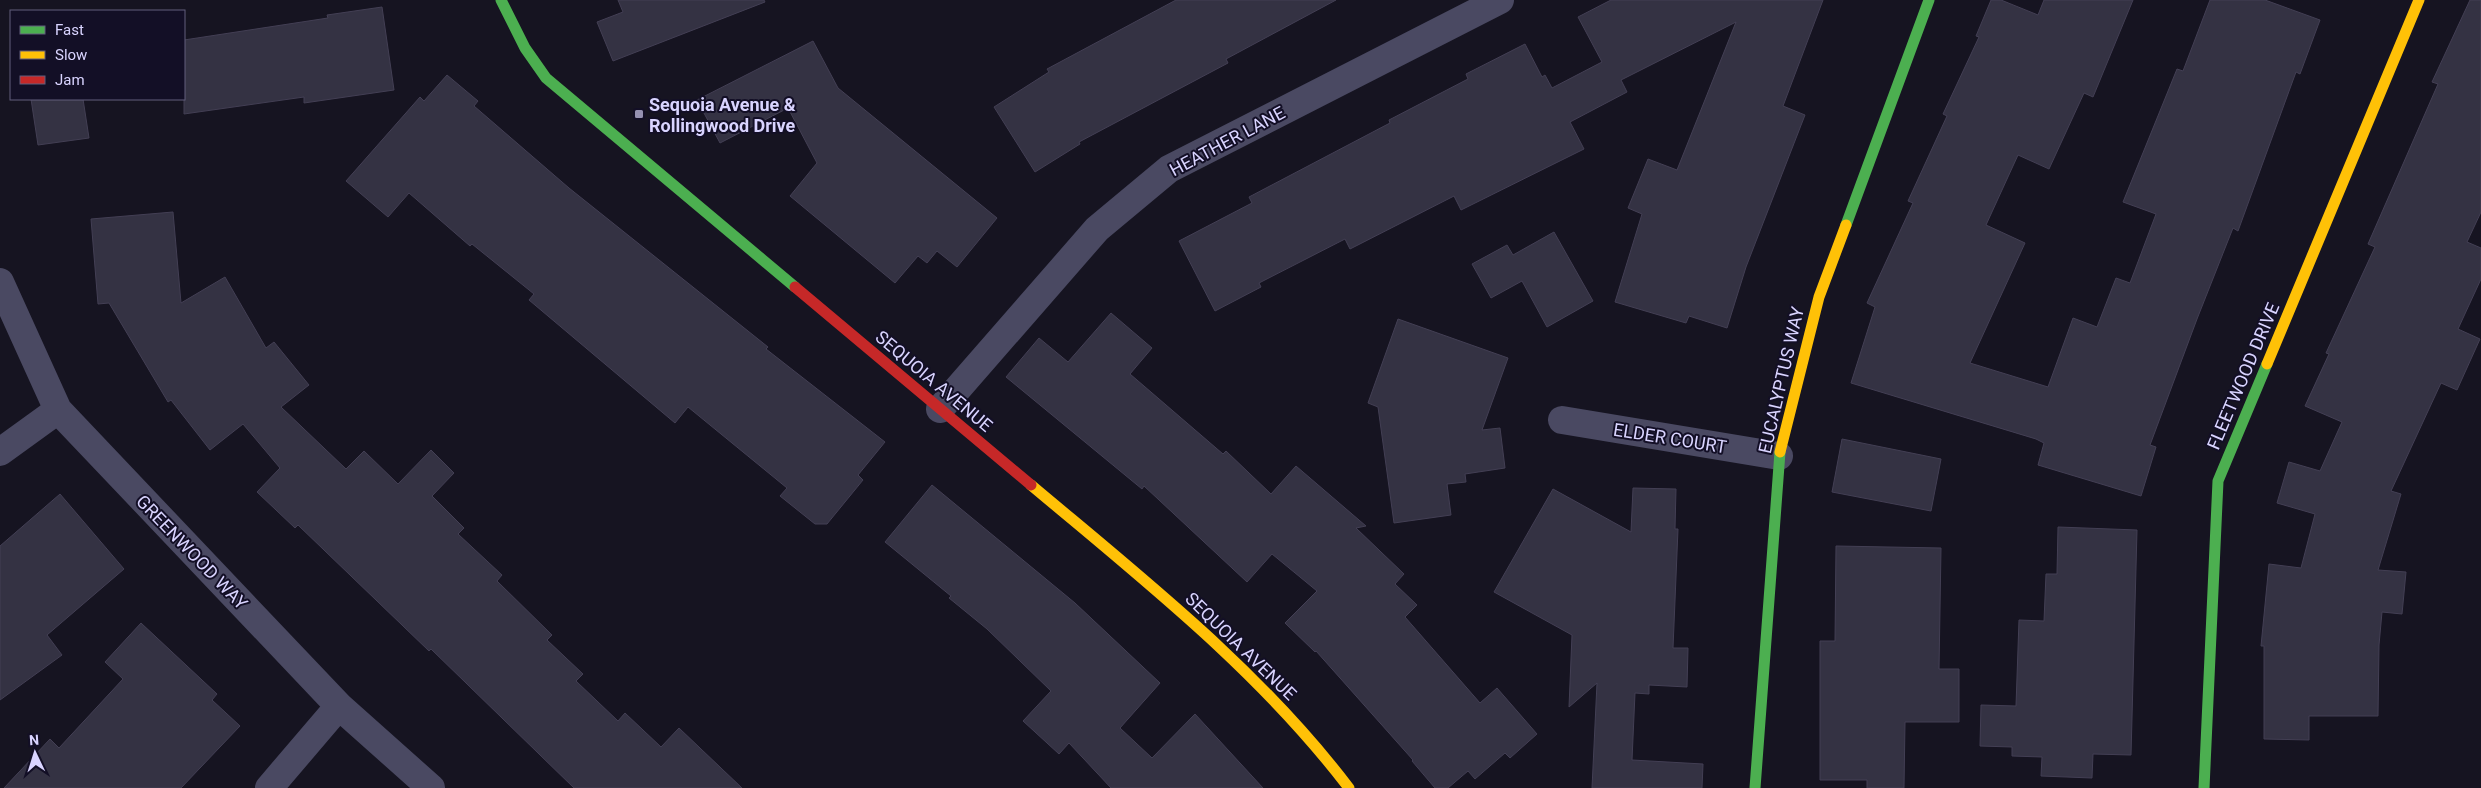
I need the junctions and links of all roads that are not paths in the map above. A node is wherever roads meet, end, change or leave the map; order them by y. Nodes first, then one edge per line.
1 (501, 0) edge
2 (1500, 0) edge
3 (1929, 0) edge
4 (2419, 0) edge
5 (0, 282) edge
6 (940, 409) junction
7 (58, 410) junction
8 (1562, 420) dead end
9 (0, 452) edge
10 (1779, 456) junction
11 (339, 706) junction
12 (270, 788) edge
13 (431, 788) edge
14 (1349, 788) edge
15 (1755, 788) edge
16 (2204, 788) edge

1 - 6 street, SEQUOIA AVENUE
2 - 6 street, HEATHER LANE
3 - 10 street, EUCALYPTUS WAY
4 - 16 street, FLEETWOOD DRIVE
5 - 7 street, GREENWOOD WAY
6 - 14 street, SEQUOIA AVENUE
7 - 9 street
7 - 11 street, GREENWOOD WAY
8 - 10 street, ELDER COURT
10 - 15 street, EUCALYPTUS WAY
11 - 12 street
11 - 13 street, GREENWOOD WAY

